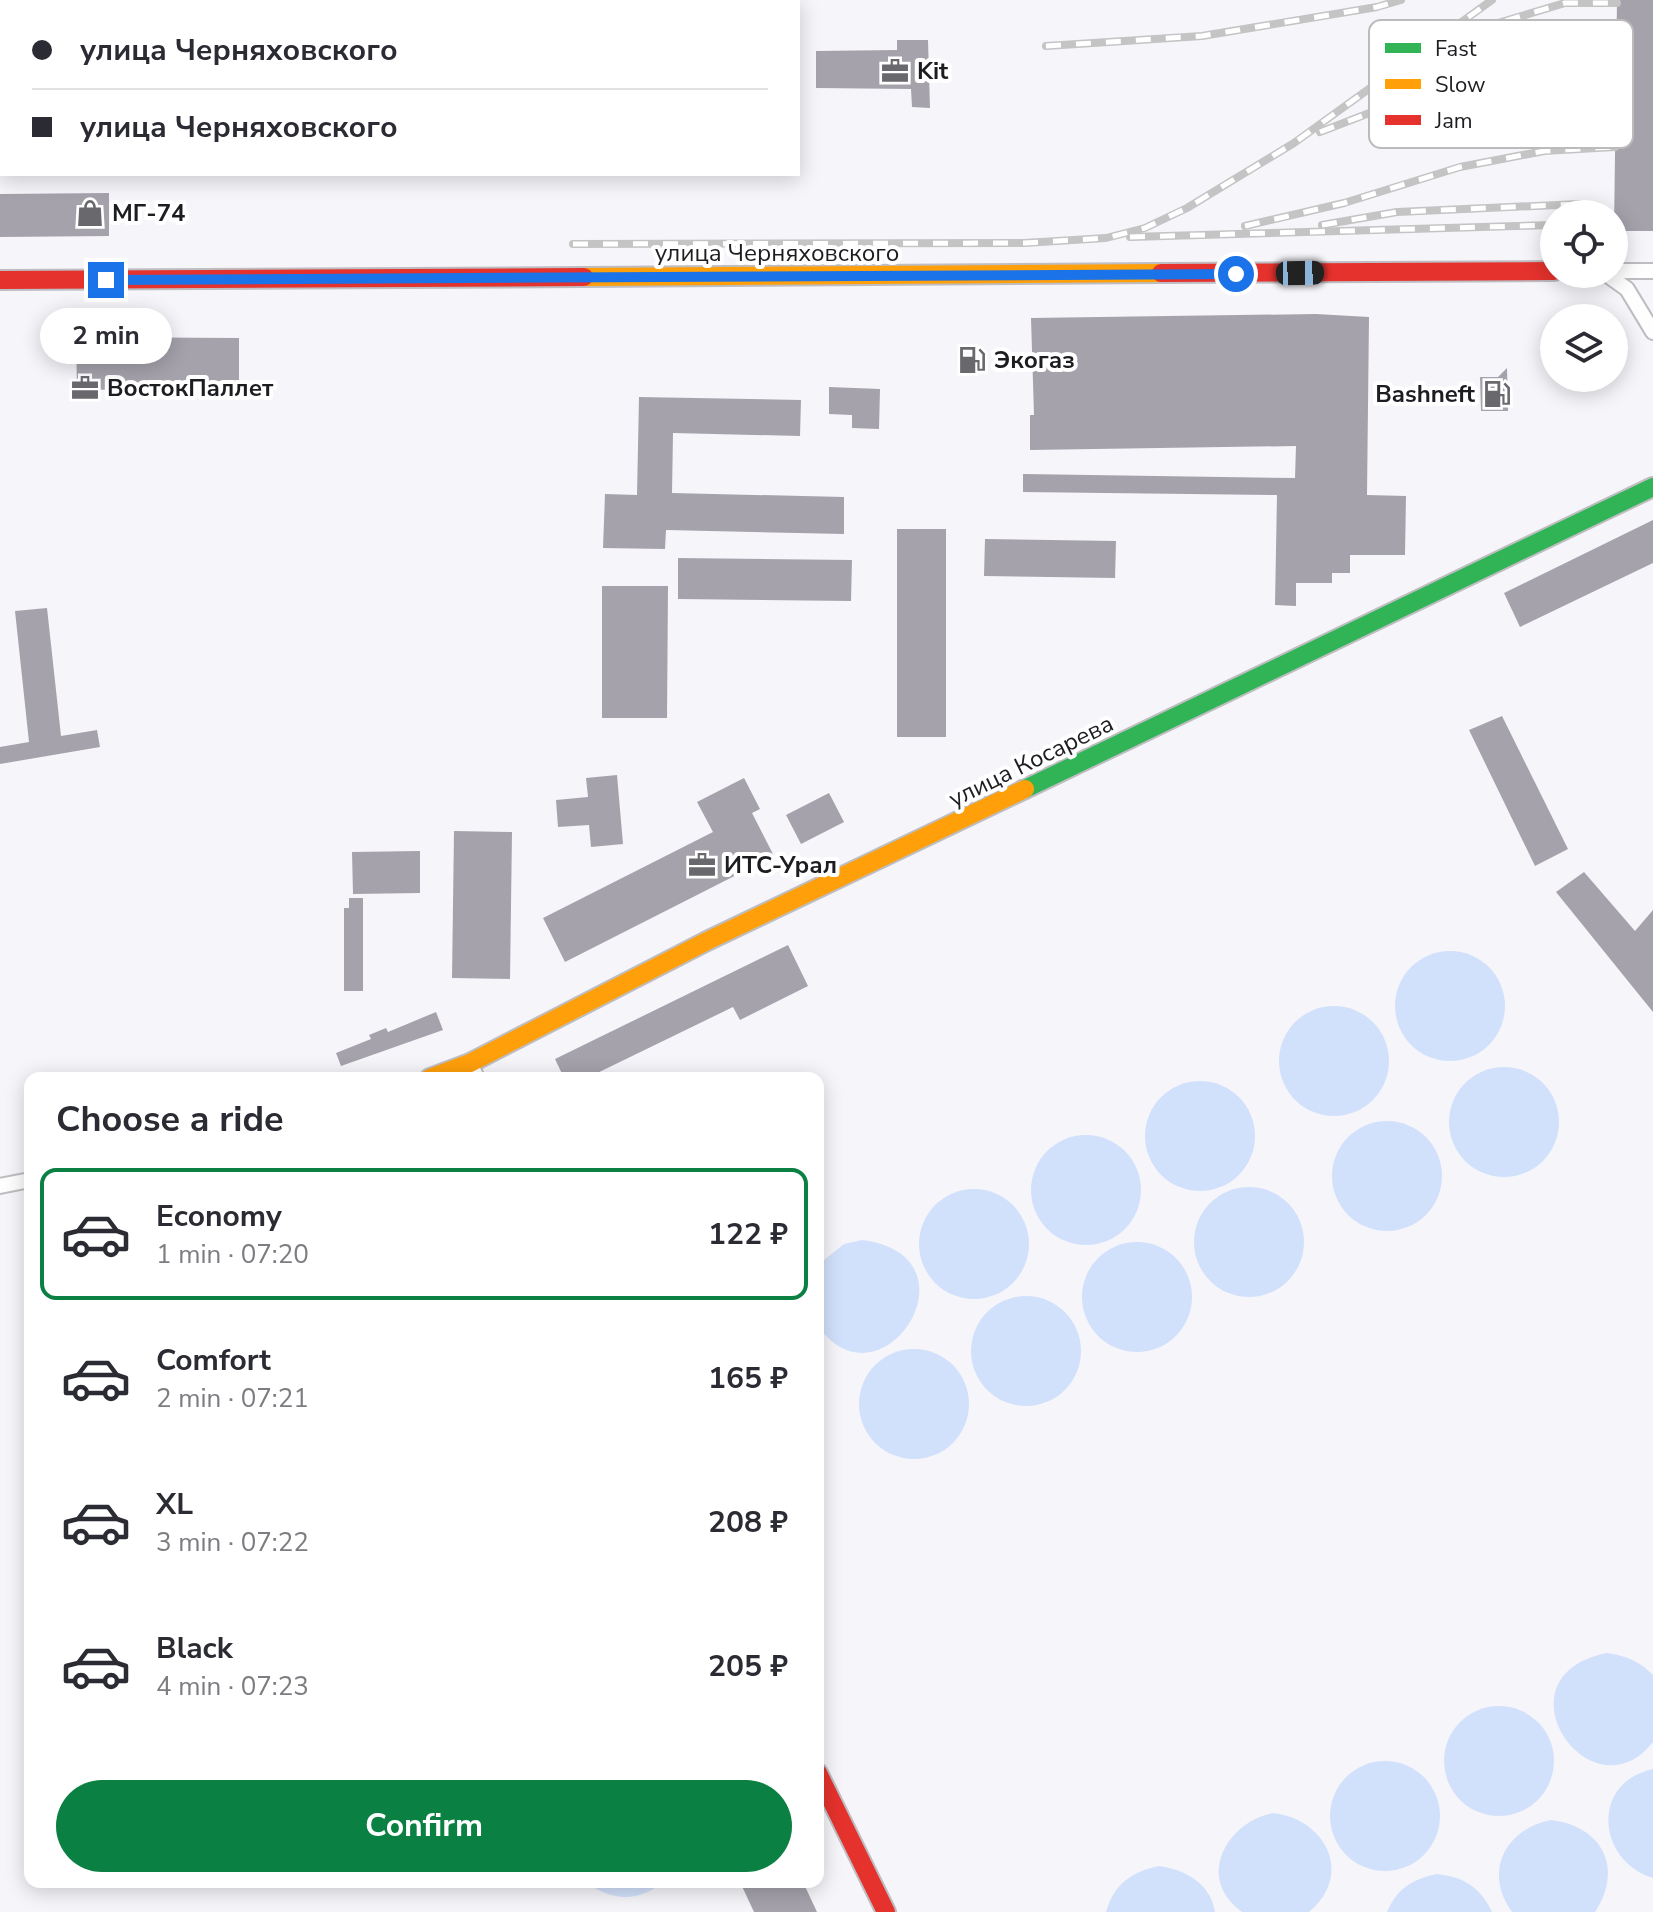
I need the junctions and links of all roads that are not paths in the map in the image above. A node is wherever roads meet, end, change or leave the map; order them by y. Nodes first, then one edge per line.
1 (1540, 271) edge
2 (1628, 271) edge
3 (1653, 271) edge
4 (0, 280) edge
5 (1626, 288) edge
6 (1653, 332) edge
7 (1653, 487) edge
8 (474, 1070) edge
9 (24, 1181) edge
10 (0, 1186) edge
11 (824, 1785) edge
12 (886, 1912) edge

1 - 4 street, улица Черняховского
2 - 3 street
5 - 6 street
7 - 8 street, улица Косарева
9 - 10 street
11 - 12 street

